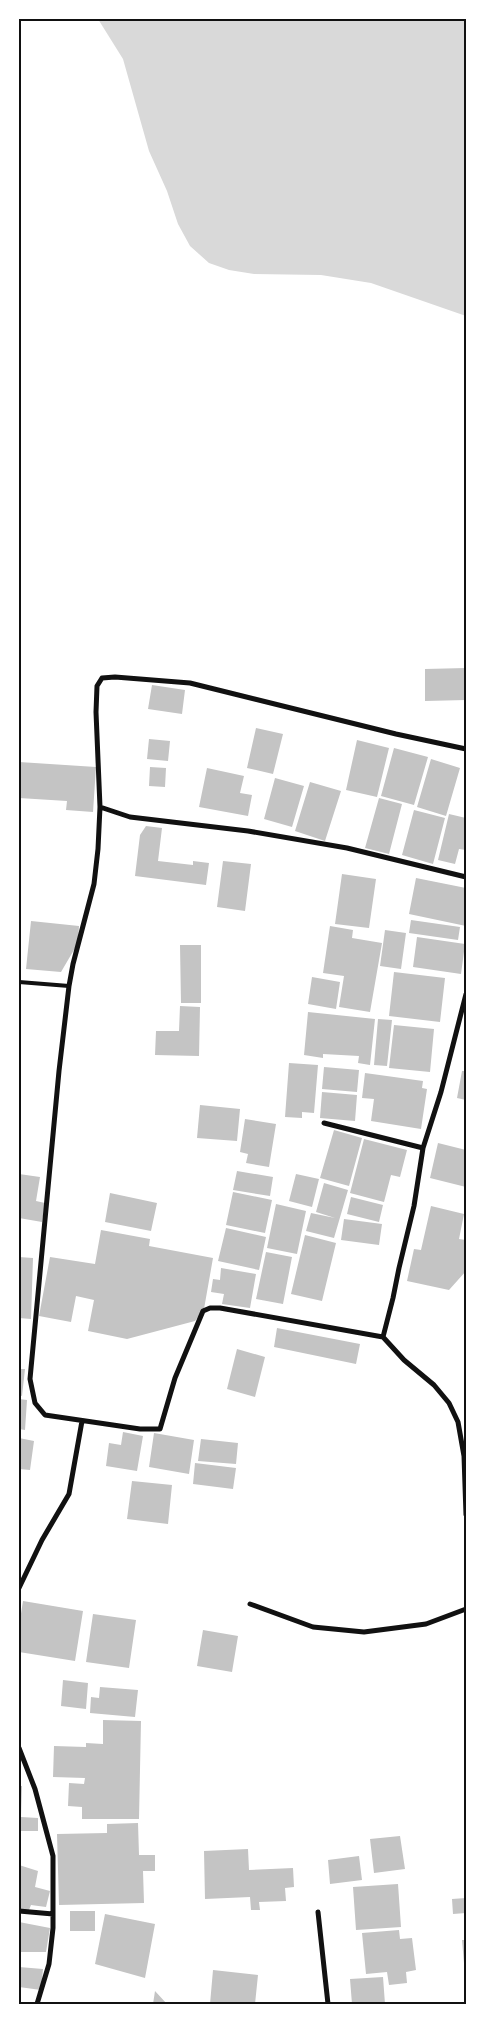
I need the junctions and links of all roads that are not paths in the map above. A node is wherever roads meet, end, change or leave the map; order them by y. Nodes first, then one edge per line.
1 (466, 748) edge
2 (100, 807) junction
3 (466, 877) edge
4 (19, 982) edge
5 (69, 986) junction
6 (466, 994) edge
7 (324, 1123) dead end
8 (423, 1148) junction
9 (383, 1337) junction
10 (82, 1421) junction
11 (466, 1515) edge
12 (21, 1579) edge
13 (19, 1588) edge
14 (250, 1604) dead end
15 (466, 1609) edge
16 (19, 1748) edge
17 (19, 1911) edge
18 (318, 1912) dead end
19 (53, 1914) junction
20 (37, 2004) edge
21 (328, 2004) edge

1 - 2 street
2 - 3 street
2 - 5 street
4 - 5 lane
5 - 10 street
6 - 8 street
7 - 8 street
8 - 9 street
9 - 10 street
9 - 11 street
10 - 12 street
12 - 13 street
14 - 15 street
16 - 19 street
17 - 19 street
18 - 21 street
19 - 20 street

